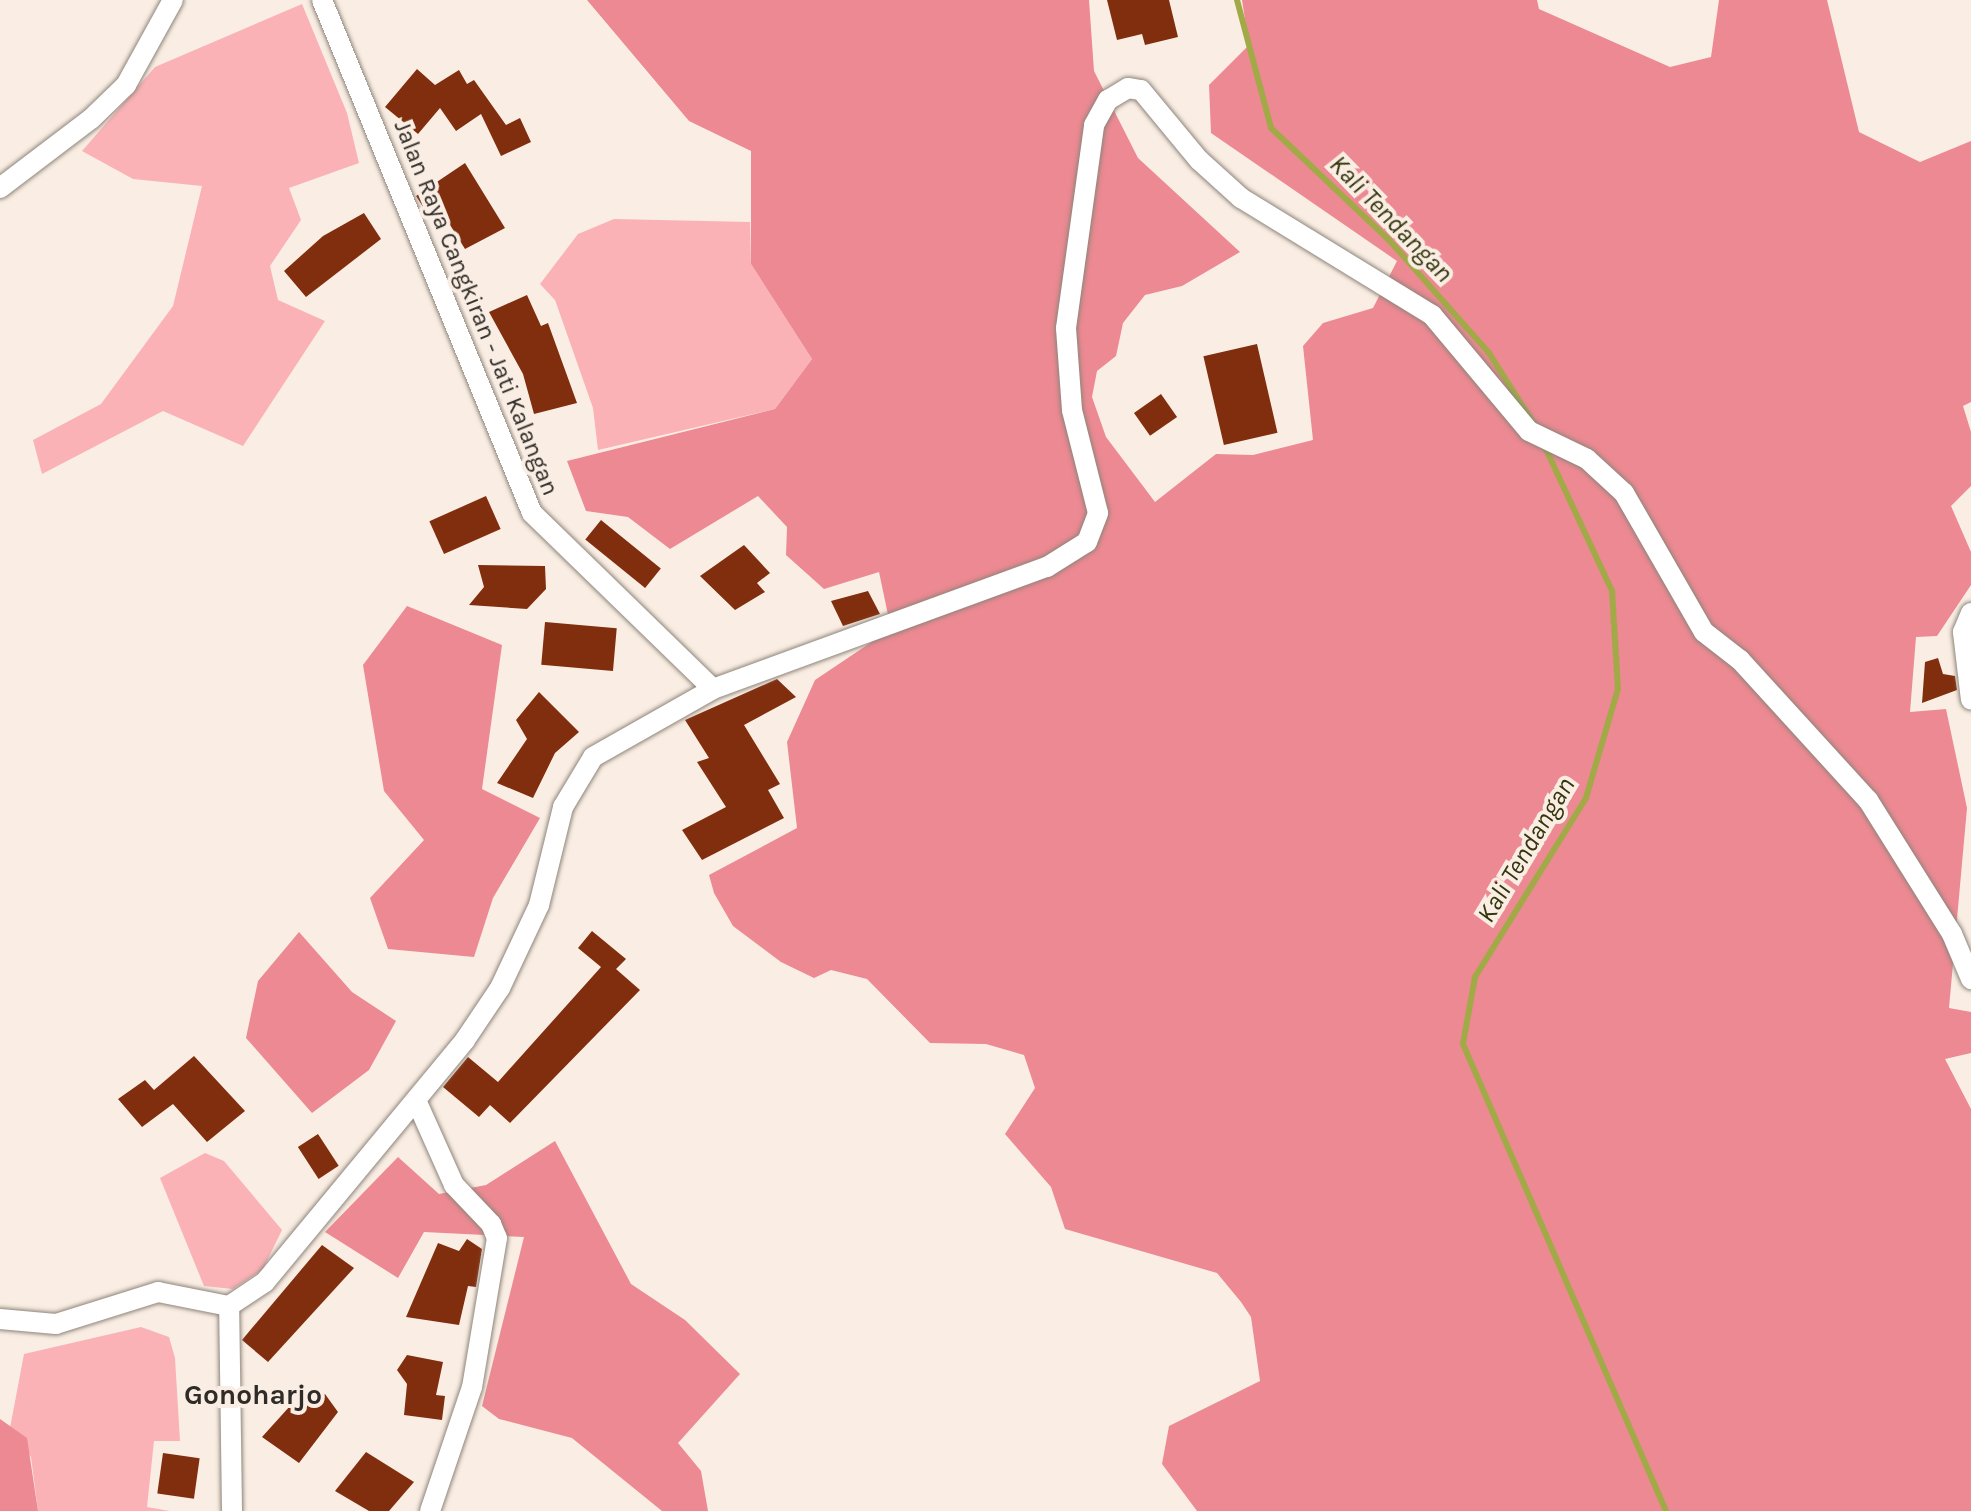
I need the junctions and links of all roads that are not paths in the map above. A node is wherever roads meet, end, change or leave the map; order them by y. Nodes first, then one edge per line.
1 (173, 0) edge
2 (322, 0) edge
3 (0, 188) edge
4 (1971, 613) edge
5 (713, 689) junction
6 (1971, 700) edge
7 (1971, 979) edge
8 (416, 1100) junction
9 (229, 1306) junction
10 (0, 1319) edge
11 (232, 1511) edge
12 (430, 1511) edge

1 - 3 street
2 - 5 street, Jalan Raya Cangkiran - Jati Kalangan
4 - 6 street
5 - 7 street
5 - 8 street
8 - 9 street
8 - 12 street
9 - 10 street
9 - 11 street

